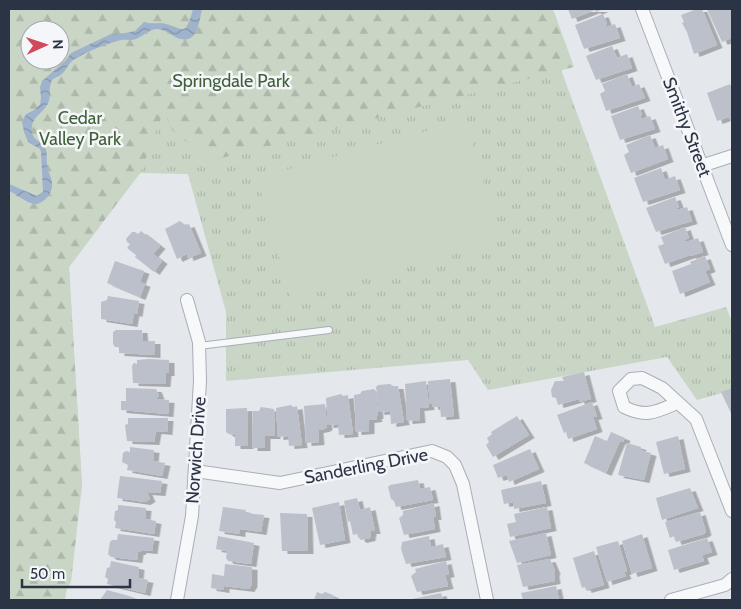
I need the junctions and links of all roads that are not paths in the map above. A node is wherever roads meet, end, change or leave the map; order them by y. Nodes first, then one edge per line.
1 (642, 9) edge
2 (732, 156) edge
3 (701, 166) junction
4 (732, 245) edge
5 (187, 300) dead end
6 (329, 330) dead end
7 (199, 346) junction
8 (678, 403) dead end
9 (194, 471) junction
10 (732, 511) edge
11 (732, 579) edge
12 (177, 600) edge
13 (487, 600) edge
14 (671, 600) edge

1 - 3 street, Smithy Street
2 - 3 street
3 - 4 street, Smithy Street
5 - 7 street, Norwich Drive
6 - 7 lane
7 - 9 street, Norwich Drive
8 - 10 street
9 - 12 street, Norwich Drive
9 - 13 street, Sanderling Drive
11 - 14 street

